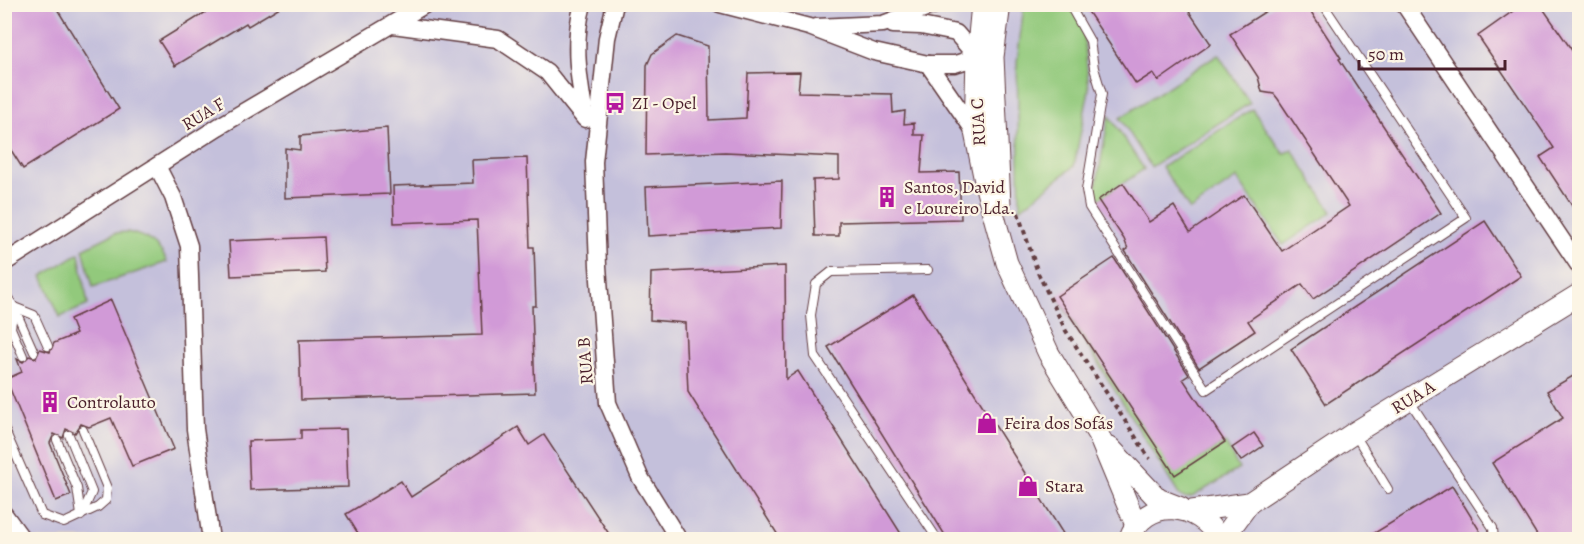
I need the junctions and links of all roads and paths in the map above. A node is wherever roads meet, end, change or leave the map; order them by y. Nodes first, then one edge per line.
1 (426, 4) edge
2 (583, 4) edge
3 (615, 4) edge
4 (720, 4) edge
5 (937, 4) edge
6 (982, 4) edge
7 (1000, 4) edge
8 (1069, 4) edge
9 (1323, 4) edge
10 (1404, 4) edge
11 (883, 24) junction
12 (393, 26) junction
13 (809, 27) junction
14 (985, 57) junction
15 (928, 64) junction
16 (585, 118) junction
17 (975, 132) junction
18 (594, 162) junction
19 (157, 166) junction
20 (1016, 203) dead end
21 (1001, 238) junction
22 (4, 263) edge
23 (1580, 267) edge
24 (927, 270) dead end
25 (4, 292) edge
26 (1580, 294) edge
27 (14, 307) junction
28 (48, 346) dead end
29 (34, 352) dead end
30 (23, 356) dead end
31 (1409, 399) junction
32 (4, 428) edge
33 (82, 430) dead end
34 (1354, 433) junction
35 (69, 435) dead end
36 (1099, 436) junction
37 (57, 440) dead end
38 (1154, 466) dead end
39 (1388, 489) dead end
40 (1249, 503) junction
41 (1187, 510) junction
42 (4, 514) edge
43 (81, 516) junction
44 (1132, 532) edge
45 (22, 540) edge
46 (211, 540) edge
47 (679, 540) edge
48 (938, 540) edge
49 (1220, 540) edge
50 (1494, 540) edge

1 - 12 street, RUA F
2 - 16 street, RUA B
3 - 18 street, RUA B
4 - 13 street
5 - 11 street
6 - 14 street, RUA C
7 - 14 street, RUA C
8 - 9 lane
10 - 23 street
11 - 13 street
11 - 14 street
12 - 16 street, RUA B
12 - 19 street, RUA F
13 - 15 street
14 - 15 street
14 - 17 street, RUA C
14 - 21 street, RUA C
15 - 17 street
16 - 18 street, RUA B
17 - 21 street, RUA C
18 - 47 street, RUA B
19 - 22 street, RUA F
19 - 46 street
20 - 38 path
21 - 36 street, RUA C
24 - 48 lane
25 - 27 lane
26 - 31 street, RUA A
27 - 28 lane
27 - 29 lane
27 - 30 lane
31 - 34 street, RUA A
31 - 50 lane
32 - 43 lane
33 - 43 lane
34 - 39 lane
34 - 40 street, RUA A
35 - 43 lane
36 - 41 street, RUA C
36 - 44 street, RUA C
37 - 43 lane
40 - 41 street, RUA A
40 - 49 street, RUA A
41 - 44 street, RUA A
41 - 49 street
42 - 45 street

